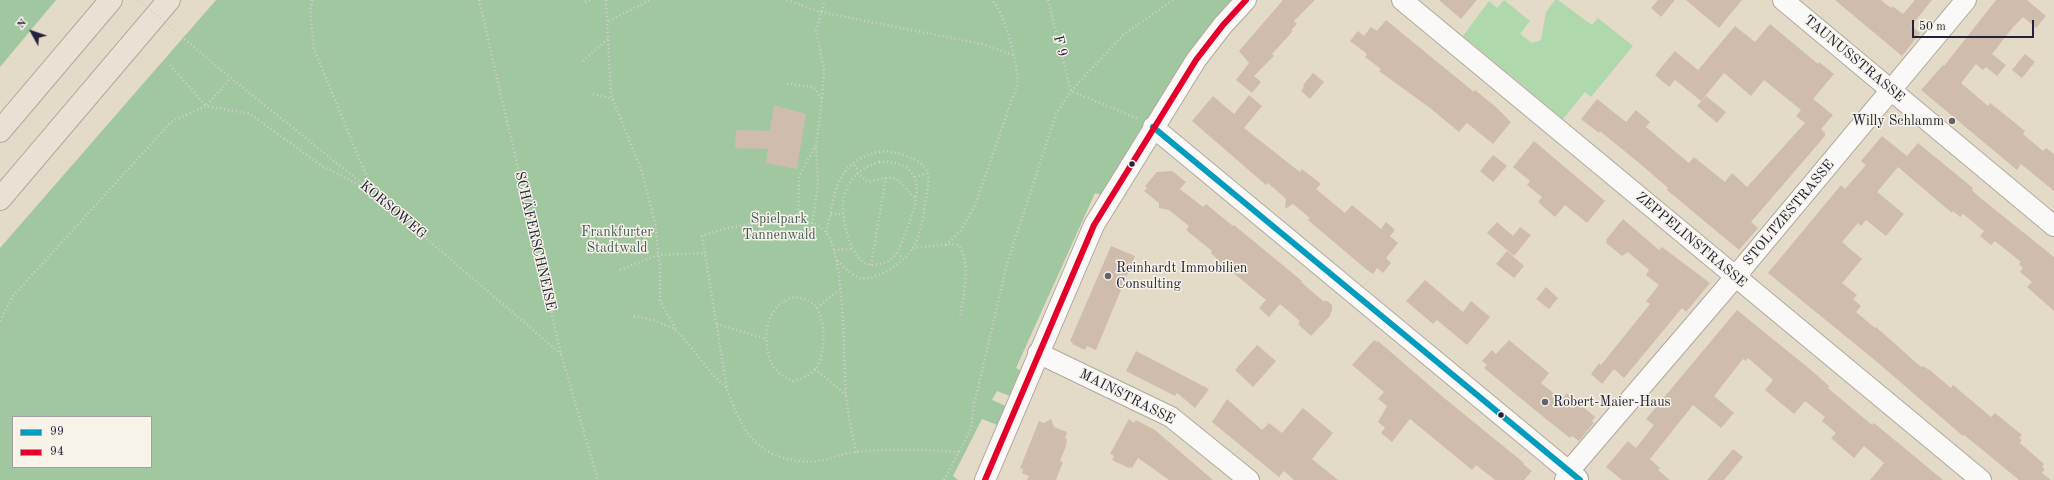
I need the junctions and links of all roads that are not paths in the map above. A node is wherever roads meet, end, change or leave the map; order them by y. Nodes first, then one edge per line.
1 (111, 0) edge
2 (169, 0) edge
3 (1246, 0) edge
4 (1402, 0) edge
5 (1783, 0) edge
6 (1966, 0) edge
7 (1891, 90) junction
8 (1153, 128) junction
9 (0, 131) edge
10 (0, 199) edge
11 (2054, 226) edge
12 (1735, 276) junction
13 (1038, 353) junction
14 (1571, 477) edge
15 (985, 480) edge
16 (1249, 480) edge
17 (1981, 480) edge

1 - 9 highway
2 - 10 highway
3 - 8 street
4 - 12 street, ZEPPELINSTRASSE
5 - 7 street, TAUNUSSTRASSE
6 - 7 street, STOLTZESTRASSE
7 - 11 street, TAUNUSSTRASSE
7 - 12 street, STOLTZESTRASSE
8 - 13 street
8 - 14 street
12 - 14 street, STOLTZESTRASSE
12 - 17 street, ZEPPELINSTRASSE
13 - 15 street
13 - 16 street, MAINSTRASSE

